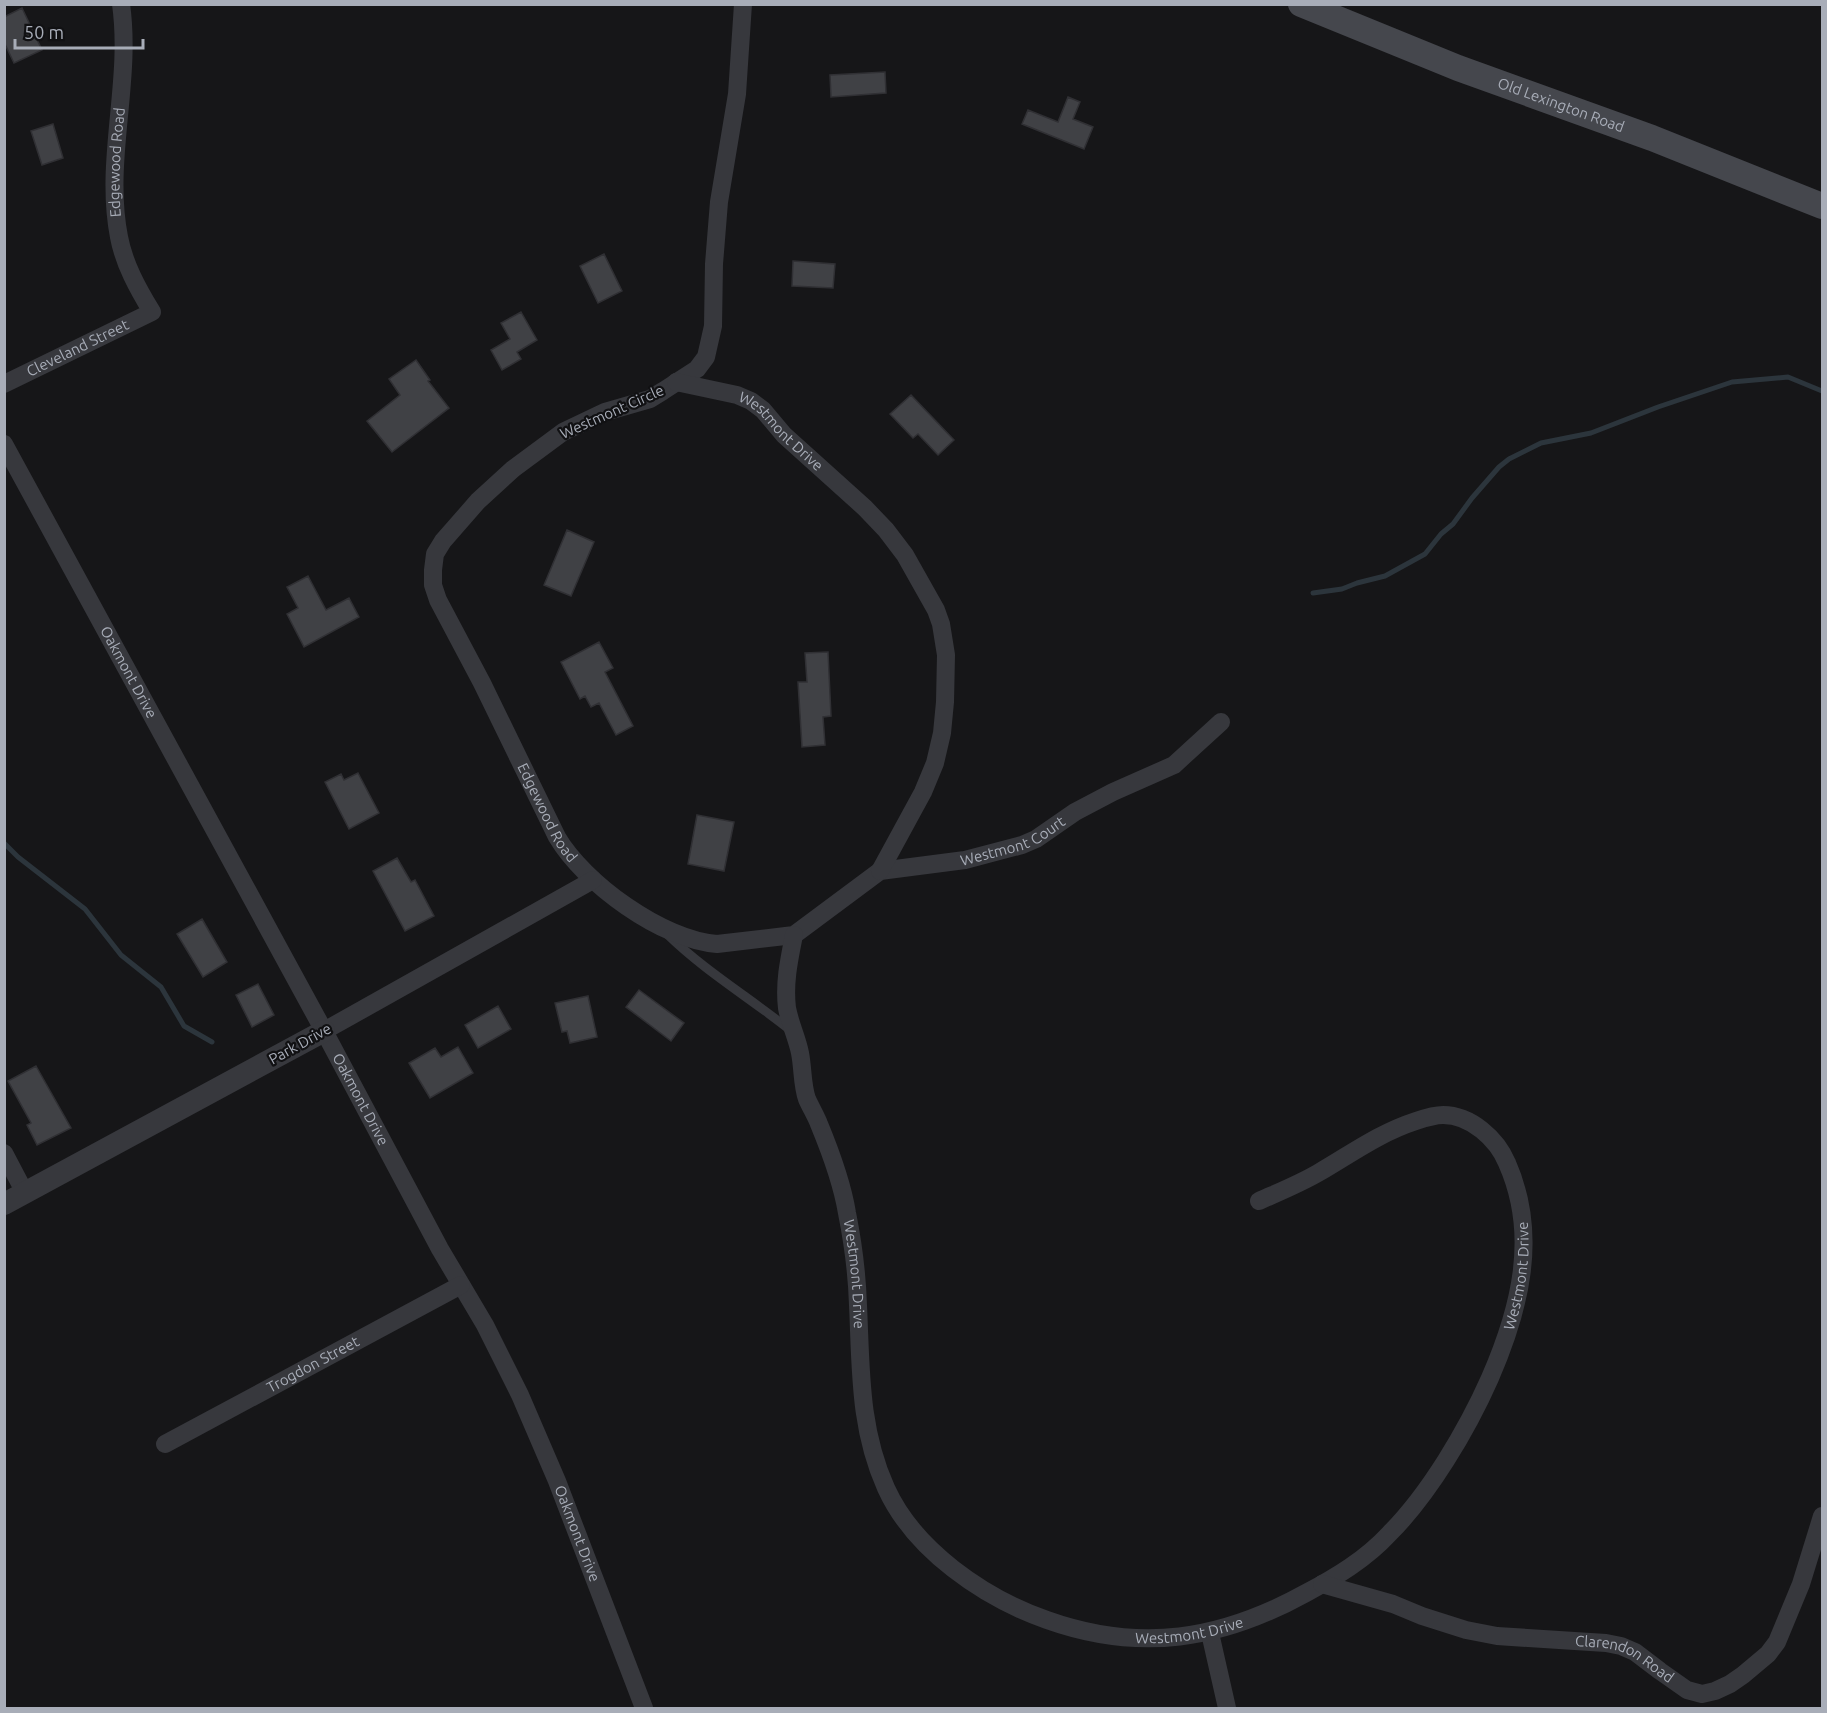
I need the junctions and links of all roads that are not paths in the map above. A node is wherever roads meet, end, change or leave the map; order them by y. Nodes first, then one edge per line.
1 (121, 4) edge
2 (743, 4) edge
3 (1301, 4) edge
4 (1822, 206) edge
5 (152, 312) joint
6 (676, 382) junction
7 (4, 384) edge
8 (4, 444) edge
9 (442, 541) joint
10 (1221, 722) dead end
11 (880, 871) junction
12 (593, 880) junction
13 (657, 925) junction
14 (794, 935) junction
15 (324, 1031) junction
16 (794, 1033) junction
17 (4, 1153) edge
18 (25, 1193) junction
19 (1259, 1201) dead end
20 (4, 1204) edge
21 (461, 1285) junction
22 (165, 1444) dead end
23 (1822, 1516) edge
24 (1322, 1584) junction
25 (1210, 1633) junction
26 (644, 1708) edge
27 (1227, 1708) edge

1 - 5 street, Edgewood Road
2 - 6 street
3 - 4 main road, Old Lexington Road
5 - 7 street, Cleveland Street
6 - 9 street, Westmont Circle
6 - 11 street, Westmont Drive
8 - 15 street, Oakmont Drive
9 - 12 street, Edgewood Road
10 - 11 street, Westmont Court
11 - 14 street, Westmont Court
12 - 13 street, Edgewood Road
12 - 15 street, Park Drive
13 - 14 street, Edgewood Road
13 - 16 lane
14 - 16 street, Westmont Drive
15 - 18 street, Park Drive
15 - 21 street, Oakmont Drive
16 - 25 street, Westmont Drive
17 - 18 street
18 - 20 street, Park Drive
19 - 24 street, Westmont Drive
21 - 22 street, Trogdon Street
21 - 26 street, Oakmont Drive
23 - 24 street, Clarendon Road
24 - 25 street, Westmont Drive
25 - 27 street

